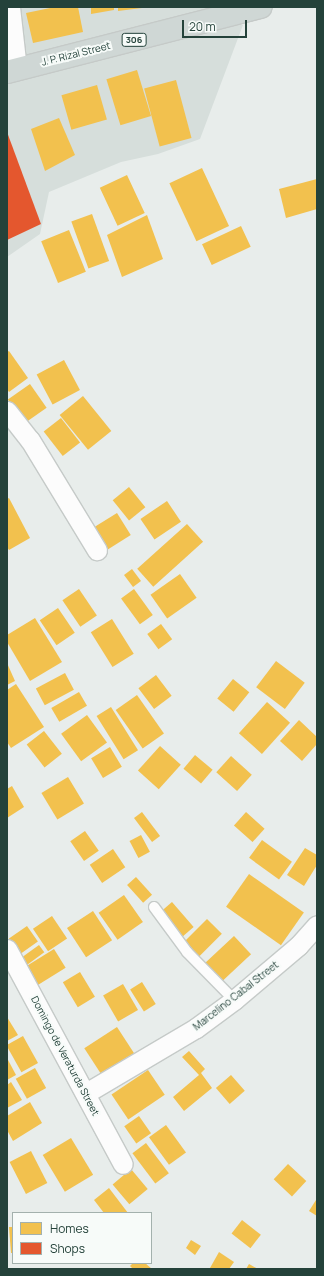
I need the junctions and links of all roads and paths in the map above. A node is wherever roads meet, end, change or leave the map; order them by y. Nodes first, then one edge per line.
1 (10, 7) edge
2 (255, 8) edge
3 (12, 70) edge
4 (7, 411) edge
5 (97, 550) dead end
6 (154, 906) dead end
7 (317, 925) edge
8 (7, 949) edge
9 (234, 1000) junction
10 (86, 1093) junction
11 (123, 1164) dead end

1 - 3 street
2 - 3 main road, J. P. Rizal Street / 306
4 - 5 street
6 - 9 lane
7 - 9 street, Marcelino Cabal Street
8 - 10 street, Domingo de Veraturda Street
9 - 10 street, Marcelino Cabal Street
10 - 11 street, Domingo de Veraturda Street

